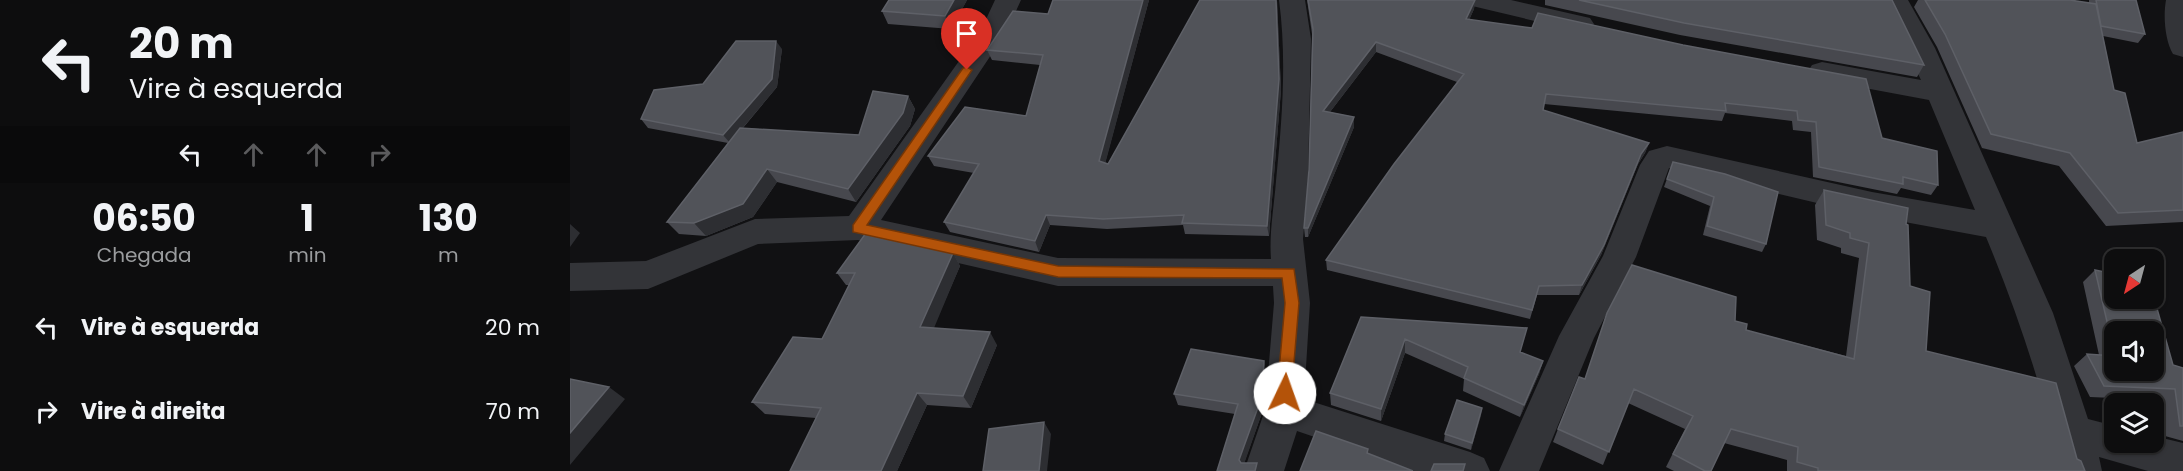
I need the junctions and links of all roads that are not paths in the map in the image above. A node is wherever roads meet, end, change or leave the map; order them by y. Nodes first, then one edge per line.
1 (1008, 0) edge
2 (1292, 0) edge
3 (1477, 0) edge
4 (1895, 0) edge
5 (2179, 0) edge
6 (1610, 30) edge
7 (2183, 48) edge
8 (1793, 66) edge
9 (1941, 93) junction
10 (1998, 227) junction
11 (858, 228) junction
12 (1289, 273) junction
13 (570, 277) edge
14 (1284, 411) junction
15 (2072, 432) junction
16 (2183, 462) edge
17 (1264, 471) edge
18 (1470, 471) edge
19 (1519, 471) edge
20 (2082, 471) edge

1 - 11 street
2 - 12 street
3 - 6 street
4 - 9 street
5 - 7 street
8 - 9 street
9 - 10 street
10 - 15 street
10 - 19 street
11 - 12 street
11 - 13 street
12 - 14 street
14 - 17 street
14 - 18 street
15 - 16 street
15 - 20 street

